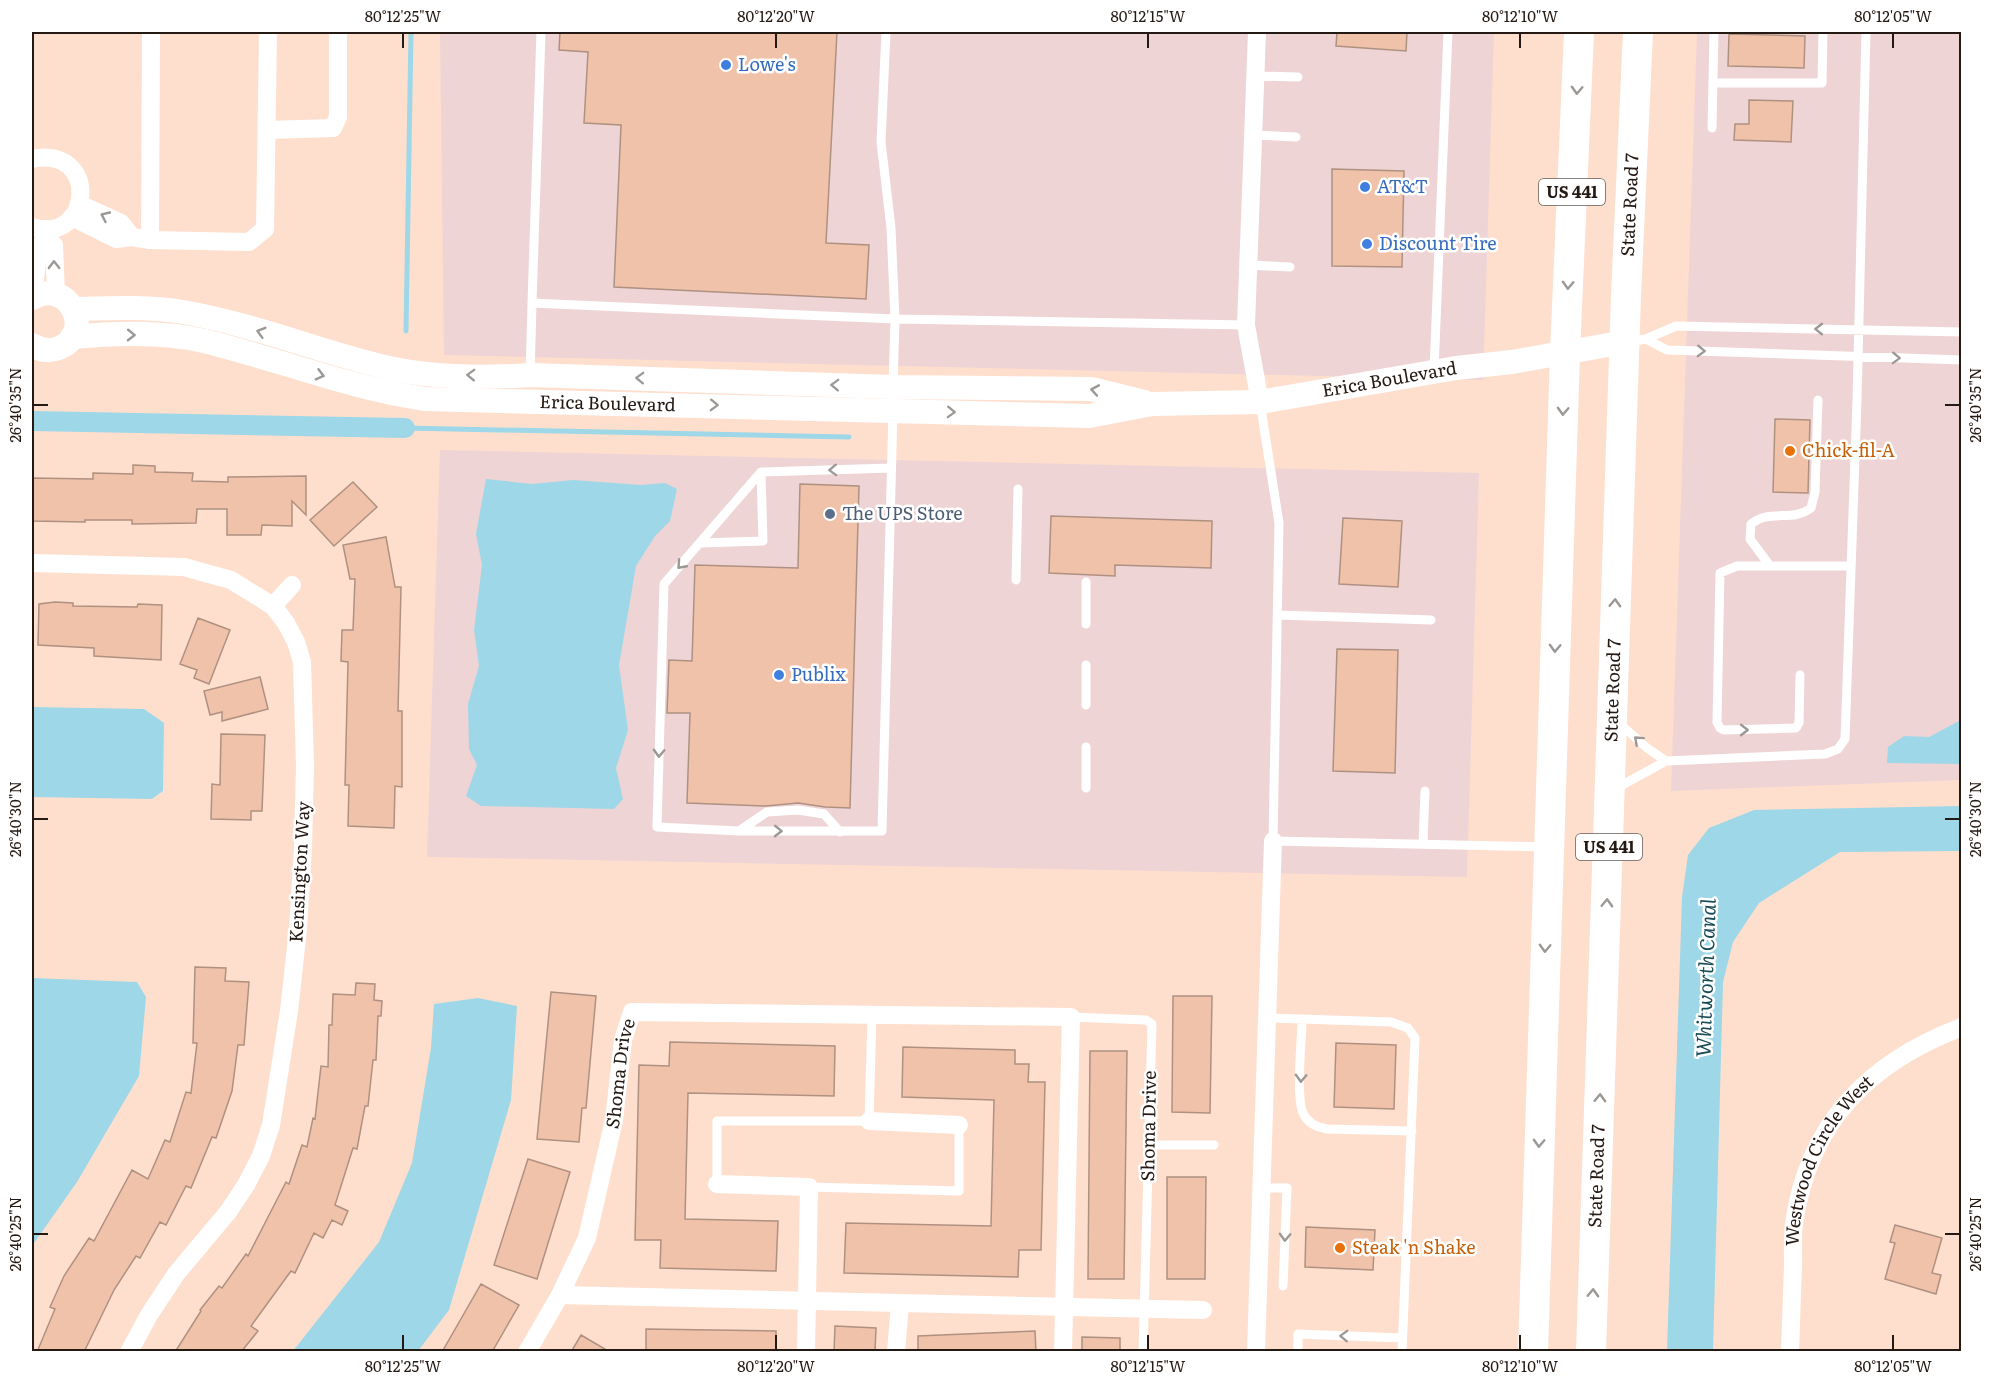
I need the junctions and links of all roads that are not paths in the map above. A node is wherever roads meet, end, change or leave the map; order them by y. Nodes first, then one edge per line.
1 (151, 32) edge
2 (268, 32) edge
3 (338, 32) edge
4 (541, 32) edge
5 (886, 32) edge
6 (1257, 32) edge
7 (1448, 32) edge
8 (1579, 32) edge
9 (1714, 32) edge
10 (1823, 32) edge
11 (1866, 32) edge
12 (1640, 36) edge
13 (1256, 76) junction
14 (1298, 77) dead end
15 (1713, 82) junction
16 (1712, 128) dead end
17 (267, 130) junction
18 (1254, 135) junction
19 (1296, 137) dead end
20 (32, 159) edge
21 (76, 211) junction
22 (41, 232) edge
23 (141, 239) junction
24 (1249, 265) junction
25 (1290, 267) dead end
26 (49, 299) edge
27 (532, 303) junction
28 (895, 319) junction
29 (1246, 325) junction
30 (1858, 329) junction
31 (1962, 332) edge
32 (72, 337) junction
33 (1635, 341) junction
34 (32, 345) edge
35 (1565, 353) junction
36 (1857, 357) junction
37 (1962, 360) edge
38 (1434, 372) junction
39 (530, 387) junction
40 (893, 398) junction
41 (1818, 400) dead end
42 (1260, 402) junction
43 (891, 468) junction
44 (761, 472) junction
45 (1018, 489) dead end
46 (700, 543) junction
47 (32, 563) edge
48 (1770, 566) junction
49 (1851, 566) junction
50 (1016, 580) dead end
51 (1086, 582) dead end
52 (292, 585) dead end
53 (273, 606) junction
54 (1278, 615) junction
55 (1431, 620) dead end
56 (1086, 624) dead end
57 (1086, 665) dead end
58 (1800, 675) dead end
59 (1086, 705) dead end
60 (1612, 717) junction
61 (1086, 747) dead end
62 (1666, 760) junction
63 (1086, 788) dead end
64 (1425, 791) dead end
65 (1611, 791) junction
66 (739, 831) junction
67 (840, 832) junction
68 (1273, 840) junction
69 (1423, 844) junction
70 (1548, 847) junction
71 (872, 1015) junction
72 (1071, 1017) junction
73 (1267, 1018) junction
74 (1302, 1020) junction
75 (1962, 1026) edge
76 (869, 1121) junction
77 (959, 1125) joint
78 (1412, 1131) junction
79 (1149, 1145) junction
80 (1214, 1145) dead end
81 (717, 1184) joint
82 (809, 1187) junction
83 (1262, 1188) junction
84 (1283, 1286) dead end
85 (560, 1295) junction
86 (807, 1301) junction
87 (900, 1304) junction
88 (1064, 1308) junction
89 (1144, 1310) junction
90 (1203, 1310) dead end
91 (1402, 1338) junction
92 (1298, 1351) edge
93 (129, 1352) edge
94 (526, 1352) edge
95 (806, 1352) edge
96 (896, 1352) edge
97 (1063, 1352) edge
98 (1143, 1352) edge
99 (1256, 1352) edge
100 (1402, 1352) edge
101 (1533, 1352) edge
102 (1591, 1352) edge
103 (1790, 1352) edge

1 - 23 street
2 - 17 street
3 - 17 street
4 - 27 lane
5 - 28 lane
6 - 13 street
7 - 38 lane
8 -> 35 main road, US 441
9 - 15 lane
10 - 15 lane
11 - 30 lane
12 - 33 main road, State Road 7 / US 441
13 - 14 lane
13 - 18 street
15 - 16 lane
17 - 23 street
18 - 19 lane
18 - 24 street
20 - 21 street
21 - 22 street
21 - 23 street
22 - 26 street
24 - 25 lane
24 - 29 street
26 - 32 street
39 -> 26 street, Erica Boulevard
27 - 28 lane
27 - 39 lane
28 - 29 lane
28 - 40 lane
29 - 42 street
30 - 31 lane
30 -> 33 lane
30 - 36 lane
32 - 34 street
32 -> 39 street, Erica Boulevard
33 - 35 street, Erica Boulevard
33 -> 36 lane
60 -> 33 main road, State Road 7 / US 441
35 - 38 street, Erica Boulevard
35 -> 70 main road, US 441
36 -> 37 lane
36 - 49 lane
38 - 42 street, Erica Boulevard
39 - 40 street, Erica Boulevard
40 - 42 street, Erica Boulevard
40 - 43 lane
41 - 48 lane
42 - 54 lane
43 -> 44 lane
43 - 67 lane
44 - 46 lane
44 - 46 lane
45 - 50 lane
46 -> 66 lane
47 - 53 street, Kensington Way
48 - 49 lane
48 -> 58 lane
49 - 62 lane
51 - 56 lane
52 - 53 street
53 - 93 street, Kensington Way
54 - 55 lane
54 - 68 lane
57 - 59 lane
62 -> 60 lane
60 - 65 main road, State Road 7 / US 441
61 - 63 lane
62 - 65 lane
64 - 69 lane
102 -> 65 main road, State Road 7 / US 441
66 -> 67 lane
66 - 67 lane
68 - 69 lane
68 - 73 street
69 - 70 lane
70 -> 101 main road, US 441
71 - 72 street, Shoma Drive
71 - 76 lane
71 - 85 street, Shoma Drive
72 - 79 lane, Shoma Drive
72 - 88 street
73 - 74 lane
73 - 83 street
74 -> 78 lane
74 - 78 lane
75 - 103 street, Westwood Circle West
76 - 77 street
76 - 81 lane
77 - 82 lane
78 - 91 lane
79 - 80 lane
79 - 89 lane, Shoma Drive
81 - 82 street
82 - 86 street
83 -> 84 lane
83 - 99 street
85 - 86 street
85 - 94 street, Shoma Drive
86 - 87 street
86 - 95 street
87 - 88 street
87 - 96 street
88 - 89 street
88 - 97 street
89 - 90 street
89 - 98 lane, Shoma Drive
91 -> 92 lane
91 - 100 lane

